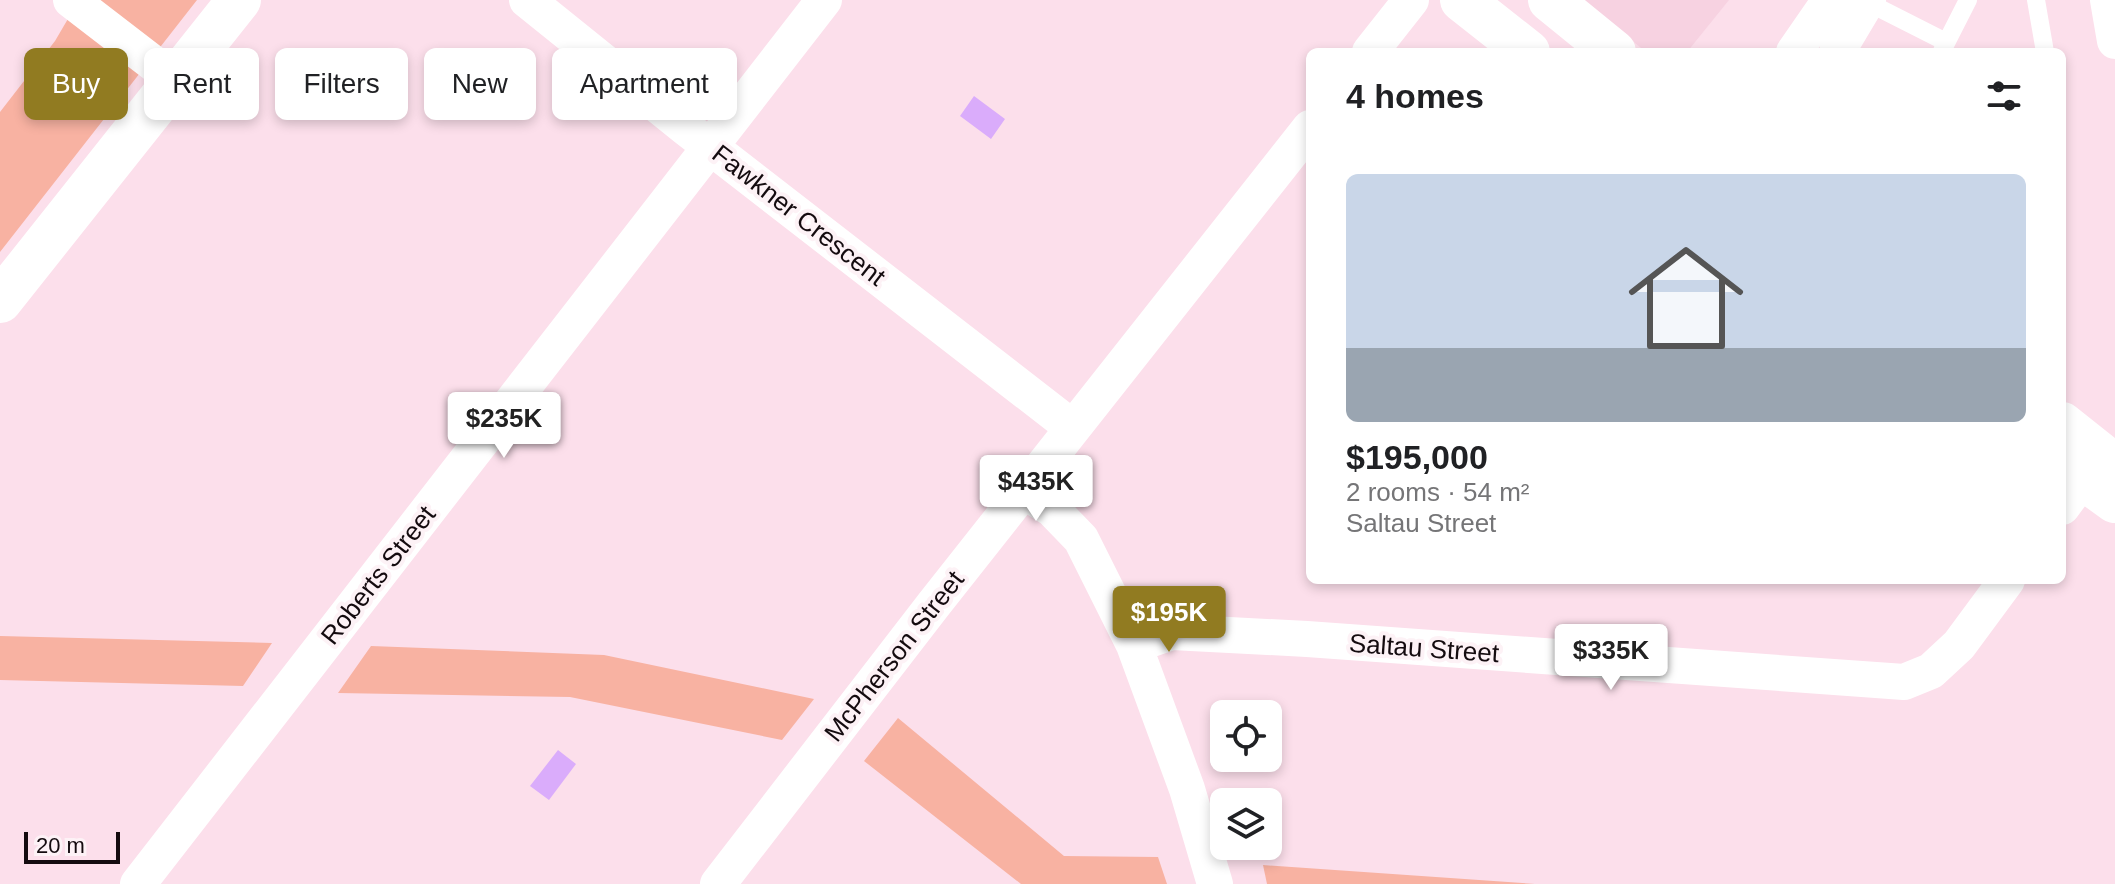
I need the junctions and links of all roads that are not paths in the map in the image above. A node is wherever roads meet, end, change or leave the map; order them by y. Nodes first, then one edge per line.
1 (71, 0) edge
2 (239, 0) edge
3 (527, 0) edge
4 (824, 0) edge
5 (1411, 0) edge
6 (1462, 0) edge
7 (1550, 0) edge
8 (1830, 0) edge
9 (1968, 0) edge
10 (2036, 0) edge
11 (2108, 0) edge
12 (1868, 1) edge
13 (2115, 41) edge
14 (1944, 47) edge
15 (201, 48) edge
16 (1373, 48) edge
17 (1523, 48) edge
18 (1609, 48) edge
19 (1797, 48) edge
20 (1839, 48) edge
21 (2044, 48) edge
22 (144, 56) edge
23 (144, 119) edge
24 (1306, 133) edge
25 (710, 146) junction
26 (0, 301) edge
27 (1073, 428) junction
28 (2066, 432) edge
29 (2090, 478) edge
30 (1024, 491) junction
31 (2004, 584) edge
32 (1134, 645) junction
33 (138, 884) edge
34 (718, 884) edge
35 (1215, 884) edge

1 - 22 street
2 - 15 main road
3 - 25 street, Fawkner Crescent
4 - 25 street, Roberts Street
5 - 16 street
6 - 17 main road
7 - 18 main road
8 - 19 street
9 - 14 lane
10 - 21 lane
11 - 13 street
12 - 14 lane
12 - 20 street
23 - 26 main road
24 - 27 street, McPherson Street
25 - 27 street, Fawkner Crescent
25 - 33 street, Roberts Street
27 - 30 street, McPherson Street
28 - 29 main road
30 - 32 street
30 - 34 street, McPherson Street
31 - 32 street, Saltau Street
32 - 35 street

